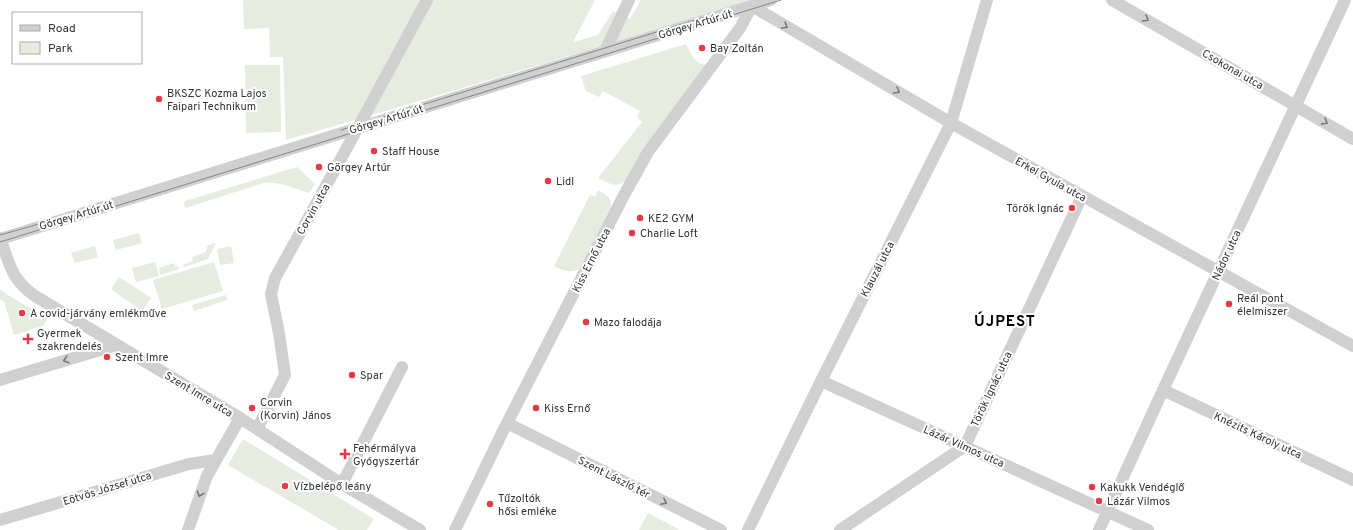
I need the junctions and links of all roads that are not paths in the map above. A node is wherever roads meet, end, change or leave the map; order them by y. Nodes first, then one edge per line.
1 (427, 0) edge
2 (629, 0) edge
3 (772, 0) edge
4 (987, 0) edge
5 (1112, 0) edge
6 (1345, 0) edge
7 (752, 6) junction
8 (605, 52) junction
9 (1296, 106) junction
10 (951, 123) junction
11 (357, 128) junction
12 (1353, 138) edge
13 (1082, 196) junction
14 (0, 238) edge
15 (1218, 271) junction
16 (117, 345) junction
17 (1353, 346) edge
18 (402, 367) dead end
19 (0, 380) edge
20 (821, 381) junction
21 (1163, 390) junction
22 (240, 418) junction
23 (507, 423) junction
24 (256, 429) junction
25 (965, 446) junction
26 (215, 460) junction
27 (1353, 480) edge
28 (342, 484) junction
29 (1108, 511) junction
30 (0, 520) edge
31 (188, 530) edge
32 (420, 530) edge
33 (455, 530) edge
34 (721, 530) edge
35 (748, 530) edge
36 (840, 530) edge
37 (1099, 530) edge
38 (1148, 530) edge

1 - 11 street, Corvin utca
2 - 8 street
3 - 7 street, Görgey Artúr út
4 - 10 street, Klauzál utca
5 -> 9 street, Csokonai utca
6 - 9 street, Nádor utca
7 - 8 street, Görgey Artúr út
7 -> 10 street, Erkel Gyula utca
7 - 23 street, Kiss Ernő utca
8 - 11 street, Görgey Artúr út
9 -> 12 street, Csokonai utca
9 - 15 street, Nádor utca
10 - 13 street, Erkel Gyula utca
10 - 20 street, Klauzál utca
11 - 14 street, Görgey Artúr út
11 - 24 street, Corvin utca
13 - 15 street, Erkel Gyula utca
13 - 25 street, Török Ignác utca
14 - 16 street, Szent Imre utca
15 - 17 street, Erkel Gyula utca
15 - 21 street, Nádor utca
16 -> 19 street
16 - 22 street, Szent Imre utca
18 - 28 street
20 - 25 street, Lázár Vilmos utca
20 - 35 street, Klauzál utca
21 - 27 street, Knézits Károly utca
21 - 29 street, Nádor utca
22 - 24 street, Szent Imre utca
22 - 26 street
23 - 33 street, Kiss Ernő utca
23 -> 34 street, Szent László tér
24 - 28 street, Szent Imre utca
25 - 29 street, Lázár Vilmos utca
25 - 36 street
26 - 30 street, Eötvös József utca
26 -> 31 street
28 - 32 street, Szent Imre utca
29 - 37 street, Nádor utca
29 - 38 street, Lázár Vilmos utca

